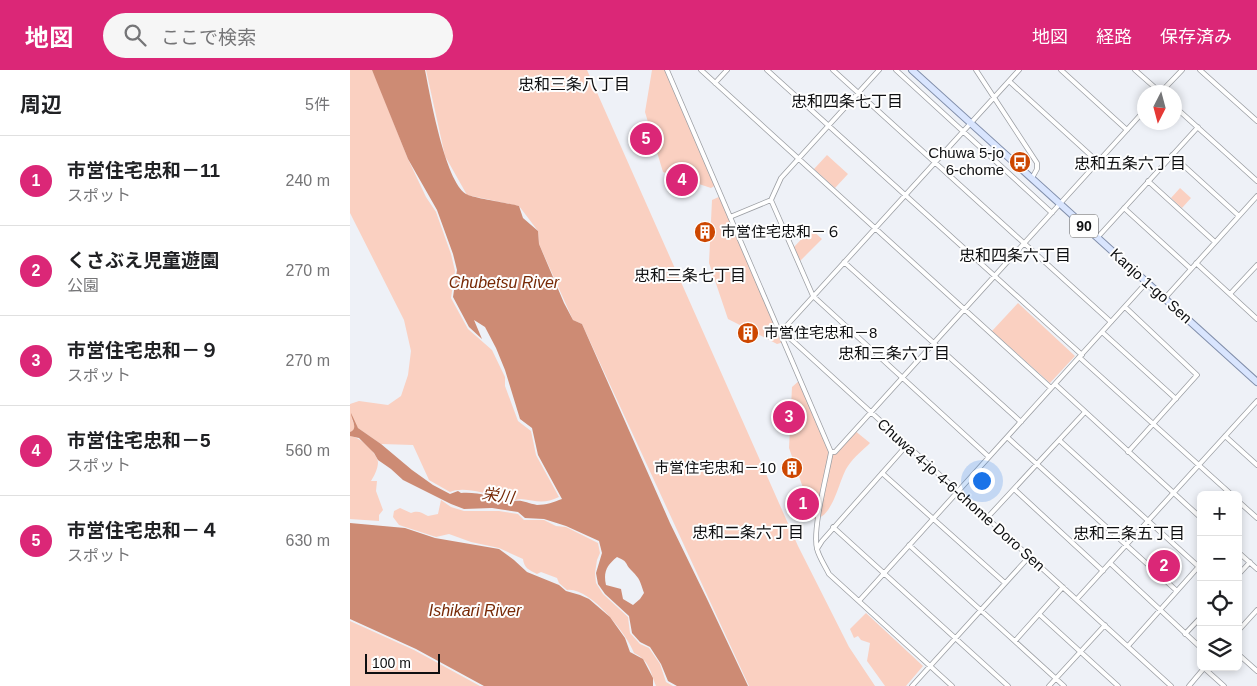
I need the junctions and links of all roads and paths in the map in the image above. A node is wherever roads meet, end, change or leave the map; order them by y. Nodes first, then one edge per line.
1 (668, 70) edge
2 (701, 70) edge
3 (727, 70) edge
4 (767, 70) edge
5 (833, 70) edge
6 (879, 70) edge
7 (896, 70) edge
8 (912, 70) edge
9 (976, 70) edge
10 (1019, 70) edge
11 (1062, 70) edge
12 (1135, 70) edge
13 (1182, 70) edge
14 (1200, 70) edge
15 (1009, 81) junction
16 (715, 83) junction
17 (1152, 85) edge
18 (1167, 85) edge
19 (858, 93) junction
20 (994, 98) junction
21 (1182, 113) edge
22 (1137, 119) edge
23 (1257, 121) edge
24 (972, 123) junction
25 (828, 126) junction
26 (1198, 127) junction
27 (1127, 130) junction
28 (964, 132) junction
29 (1172, 155) junction
30 (798, 158) junction
31 (1098, 162) junction
32 (936, 163) junction
33 (1032, 178) junction
34 (1148, 181) junction
35 (1257, 181) edge
36 (905, 195) junction
37 (1257, 196) edge
38 (771, 200) junction
39 (1060, 204) junction
40 (1124, 208) junction
41 (1052, 212) junction
42 (730, 216) junction
43 (1239, 216) junction
44 (876, 228) junction
45 (1097, 238) junction
46 (1215, 242) junction
47 (1023, 244) junction
48 (844, 262) junction
49 (1196, 263) junction
50 (1257, 265) edge
51 (1191, 269) junction
52 (994, 276) junction
53 (1147, 282) junction
54 (1230, 294) junction
55 (813, 296) junction
56 (1165, 298) junction
57 (1124, 307) junction
58 (964, 309) junction
59 (1257, 319) edge
60 (1111, 322) junction
61 (781, 332) junction
62 (1102, 332) junction
63 (933, 343) junction
64 (1081, 356) junction
65 (902, 378) junction
66 (1257, 382) edge
67 (1055, 384) junction
68 (1051, 388) junction
69 (1176, 399) junction
70 (1257, 401) edge
71 (870, 412) junction
72 (1085, 412) junction
73 (1021, 422) junction
74 (1154, 424) junction
75 (1225, 436) junction
76 (1007, 437) junction
77 (1059, 440) junction
78 (907, 445) junction
79 (831, 452) junction
80 (1128, 452) junction
81 (989, 457) junction
82 (1036, 464) junction
83 (1199, 465) junction
84 (1257, 465) edge
85 (882, 473) junction
86 (1014, 489) junction
87 (958, 491) junction
88 (1228, 491) edge
89 (1174, 493) junction
90 (1242, 504) edge
91 (1197, 514) edge
92 (933, 518) junction
93 (987, 518) junction
94 (1257, 518) edge
95 (1149, 520) junction
96 (833, 527) junction
97 (909, 545) junction
98 (1126, 546) junction
99 (817, 549) junction
100 (1242, 555) edge
101 (1029, 557) junction
102 (1250, 562) junction
103 (1110, 563) junction
104 (1197, 563) edge
105 (1197, 569) edge
106 (1257, 569) edge
107 (1103, 571) junction
108 (1242, 571) edge
109 (884, 573) junction
110 (1005, 583) junction
111 (1063, 587) junction
112 (1177, 591) junction
113 (1077, 599) junction
114 (858, 601) junction
115 (980, 610) junction
116 (1160, 610) junction
117 (1257, 610) edge
118 (1039, 614) junction
119 (1197, 622) edge
120 (1105, 625) junction
121 (1242, 627) edge
122 (1186, 634) junction
123 (955, 638) junction
124 (1015, 641) junction
125 (1197, 644) edge
126 (1128, 646) junction
127 (1080, 652) junction
128 (1242, 658) edge
129 (930, 666) junction
130 (1202, 671) edge
131 (1208, 671) edge
132 (1257, 671) edge
133 (1056, 678) junction
134 (912, 686) edge
135 (952, 686) edge
136 (1008, 686) edge
137 (1049, 686) edge
138 (1064, 686) edge
139 (1118, 686) edge
140 (1171, 686) edge
141 (1189, 686) edge
142 (1224, 686) edge

1 - 42 street
2 - 16 street
3 - 16 street
4 - 25 street
5 - 19 street
6 - 19 street
7 - 28 street
8 - 24 main road, Kanjo 1-go Sen / 90
9 - 20 street
10 - 15 street
11 - 27 street
12 - 17 street
13 - 18 street
14 - 23 street
15 - 20 street
15 - 31 street
16 - 30 street
19 - 25 street
19 - 32 street
20 - 24 street
20 - 33 street
21 - 26 street
22 - 27 street, Chuwa 4-jo 4-6-chome Doro Sen
24 - 28 street
24 - 33 main road, Kanjo 1-go Sen / 90
25 - 30 street
25 - 36 street
26 - 29 street
26 - 35 street
27 - 31 street, Chuwa 4-jo 4-6-chome Doro Sen
28 - 32 street
28 - 41 street
29 - 34 street
29 - 43 street
30 - 38 street
30 - 44 street
31 - 39 street, Chuwa 4-jo 4-6-chome Doro Sen
32 - 36 street
32 - 47 street
33 - 39 main road, Kanjo 1-go Sen / 90
34 - 40 street
34 - 46 street
36 - 44 street
36 - 52 street
37 - 43 street
38 - 42 street
38 - 55 street
39 - 41 street, Chuwa 4-jo 4-6-chome Doro Sen
39 - 45 main road, Kanjo 1-go Sen / 90
40 - 45 street
40 - 51 street
41 - 47 street, Chuwa 4-jo 4-6-chome Doro Sen
42 - 61 street
43 - 46 street
44 - 48 street
44 - 58 street
45 - 53 main road, Kanjo 1-go Sen / 90
46 - 49 street
47 - 52 street, Chuwa 4-jo 4-6-chome Doro Sen
47 - 60 street
48 - 55 street
48 - 63 street
49 - 51 street
49 - 54 street
50 - 54 street
51 - 56 street
52 - 58 street, Chuwa 4-jo 4-6-chome Doro Sen
52 - 64 street
53 - 56 main road, Kanjo 1-go Sen / 90
53 - 57 street
54 - 59 street
55 - 61 street
55 - 65 street
56 - 66 main road, Kanjo 1-go Sen / 90
57 - 60 street
57 - 69 street
58 - 63 street, Chuwa 4-jo 4-6-chome Doro Sen
58 - 68 street
60 - 62 street
61 - 71 street
61 - 79 street
62 - 64 street
62 - 69 street
63 - 65 street, Chuwa 4-jo 4-6-chome Doro Sen
63 - 73 street
64 - 67 street
64 - 74 street
65 - 71 street, Chuwa 4-jo 4-6-chome Doro Sen
65 - 81 street
67 - 68 street
67 - 72 street
68 - 73 street
69 - 74 street
70 - 75 street
71 - 78 street, Chuwa 4-jo 4-6-chome Doro Sen
71 - 79 street
72 - 77 street
72 - 80 street
73 - 76 street
74 - 80 street
74 - 83 street
75 - 83 street
75 - 84 street
76 - 81 street
76 - 82 street
77 - 82 street
77 - 95 street
78 - 85 street
78 - 87 street, Chuwa 4-jo 4-6-chome Doro Sen
79 - 99 street
80 - 89 street
81 - 87 street
82 - 86 street
82 - 98 street
83 - 88 street
83 - 89 street
85 - 92 street
85 - 96 street
86 - 93 street
86 - 107 street
87 - 92 street
87 - 93 street, Chuwa 4-jo 4-6-chome Doro Sen
89 - 91 street
89 - 95 street
90 - 94 street
92 - 97 street
92 - 110 street
93 - 101 street, Chuwa 4-jo 4-6-chome Doro Sen
95 - 98 street
95 - 104 street
96 - 99 street
96 - 109 street
97 - 109 street
97 - 115 street
98 - 103 street
98 - 112 street
99 - 114 street
100 - 102 street
101 - 110 street
101 - 111 street, Chuwa 4-jo 4-6-chome Doro Sen
102 - 106 street
102 - 108 street
103 - 107 street
103 - 116 street
105 - 112 street
107 - 113 street
109 - 114 street
109 - 123 street
110 - 115 street
111 - 113 street, Chuwa 4-jo 4-6-chome Doro Sen
111 - 118 street
112 - 116 street
113 - 120 street, Chuwa 4-jo 4-6-chome Doro Sen
114 - 129 street
115 - 123 street
115 - 124 street
116 - 122 street
116 - 126 street
117 - 121 street
118 - 124 street
118 - 127 street
119 - 122 street
120 - 126 street, Chuwa 4-jo 4-6-chome Doro Sen
120 - 127 street
122 - 125 street
123 - 129 street
123 - 136 street
124 - 133 street
126 - 140 street, Chuwa 4-jo 4-6-chome Doro Sen
127 - 133 street
127 - 139 street
128 - 132 street
129 - 134 street
129 - 135 street
130 - 141 street
131 - 142 street
133 - 137 street
133 - 138 street

